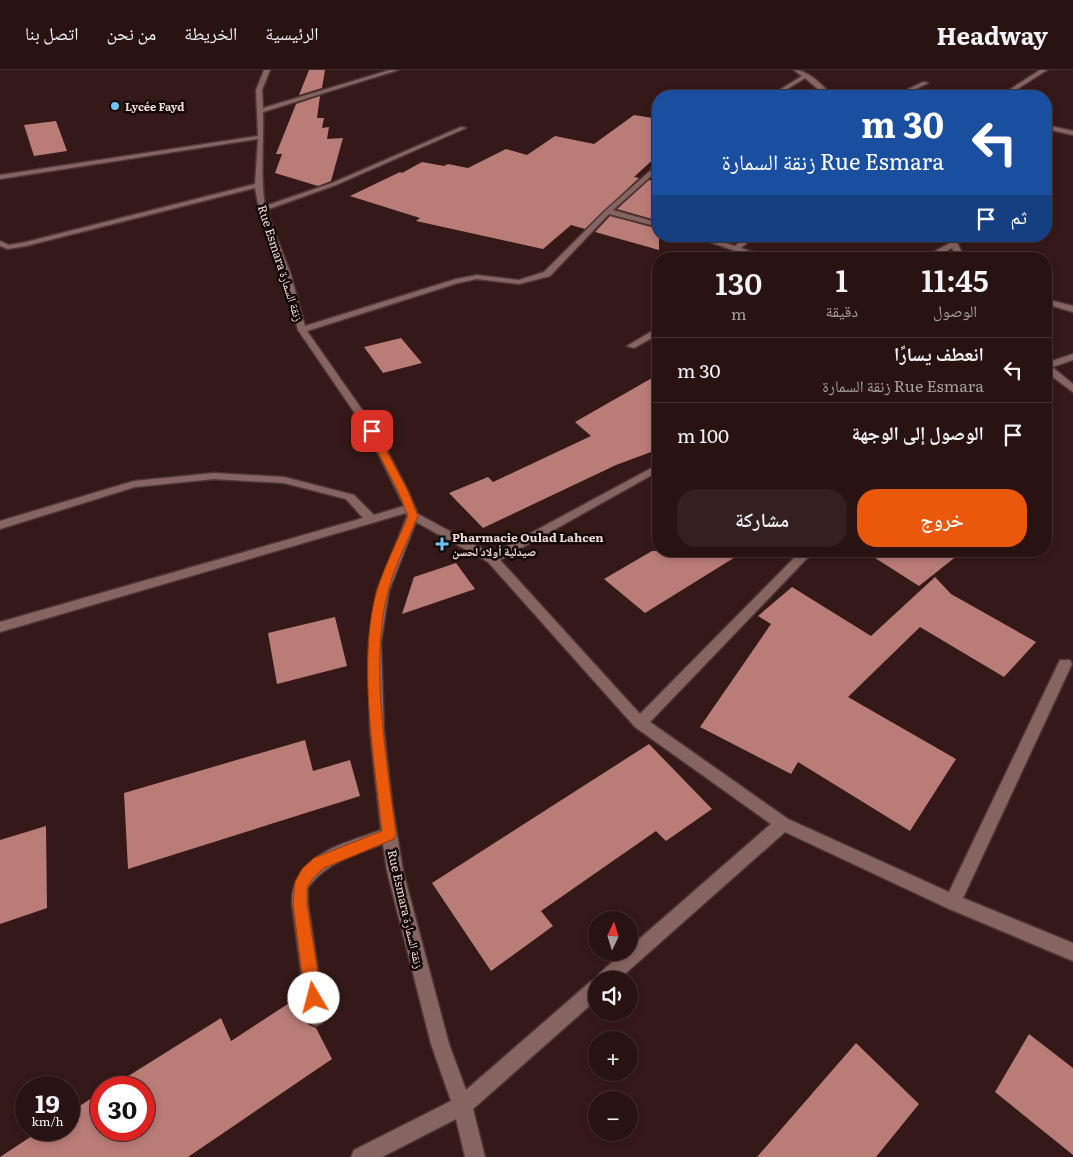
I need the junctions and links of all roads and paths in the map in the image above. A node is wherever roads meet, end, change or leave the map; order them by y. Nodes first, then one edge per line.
1 (267, 70) edge
2 (395, 70) edge
3 (1044, 70) edge
4 (802, 72) edge
5 (925, 82) dead end
6 (780, 90) edge
7 (822, 90) edge
8 (909, 90) edge
9 (1012, 90) edge
10 (259, 111) junction
11 (463, 128) dead end
12 (1052, 128) edge
13 (1073, 133) edge
14 (261, 137) junction
15 (652, 171) edge
16 (0, 177) edge
17 (258, 186) junction
18 (262, 209) junction
19 (608, 211) junction
20 (652, 223) edge
21 (716, 242) edge
22 (744, 242) edge
23 (0, 243) edge
24 (954, 244) joint
25 (737, 248) junction
26 (745, 252) edge
27 (939, 252) edge
28 (958, 252) edge
29 (1052, 303) edge
30 (1073, 309) edge
31 (302, 330) junction
32 (652, 334) edge
33 (632, 346) dead end
34 (1073, 357) edge
35 (1052, 364) edge
36 (1052, 371) edge
37 (1073, 389) edge
38 (652, 471) edge
39 (412, 512) junction
40 (372, 520) junction
41 (0, 525) edge
42 (802, 557) edge
43 (492, 559) junction
44 (0, 627) edge
45 (1065, 664) dead end
46 (640, 723) junction
47 (783, 824) junction
48 (389, 834) junction
49 (953, 902) junction
50 (1073, 952) edge
51 (615, 971) edge
52 (588, 995) edge
53 (316, 1016) dead end
54 (462, 1106) junction
55 (361, 1157) edge
56 (475, 1157) edge

1 - 10 street, Rue Esmara زنقة السمارة
2 - 10 street
3 - 9 street
4 - 6 street
4 - 7 street
5 - 8 street
10 - 14 street, Rue Esmara زنقة السمارة
11 - 18 street
12 - 13 street
14 - 16 street
14 - 17 street, Rue Esmara زنقة السمارة
15 - 19 street
17 - 18 street, Rue Esmara زنقة السمارة
17 - 23 street
18 - 31 street, Rue Esmara زنقة السمارة
19 - 20 street
19 - 31 street
21 - 25 street
22 - 25 street
24 - 27 street
24 - 28 street
25 - 26 street
29 - 30 street
31 - 39 street, Rue Esmara زنقة السمارة
32 - 33 street
34 - 35 street
36 - 37 street
38 - 43 street
39 - 40 street
39 - 43 street
39 - 48 street, Rue Esmara زنقة السمارة
40 - 41 street
40 - 44 street
42 - 46 street
43 - 46 street
45 - 49 street
46 - 47 street
47 - 49 street
47 - 51 street
48 - 53 street
48 - 54 street, Rue Esmara زنقة السمارة
49 - 50 street
52 - 54 street
54 - 55 street
54 - 56 street, Rue Esmara زنقة السمارة

